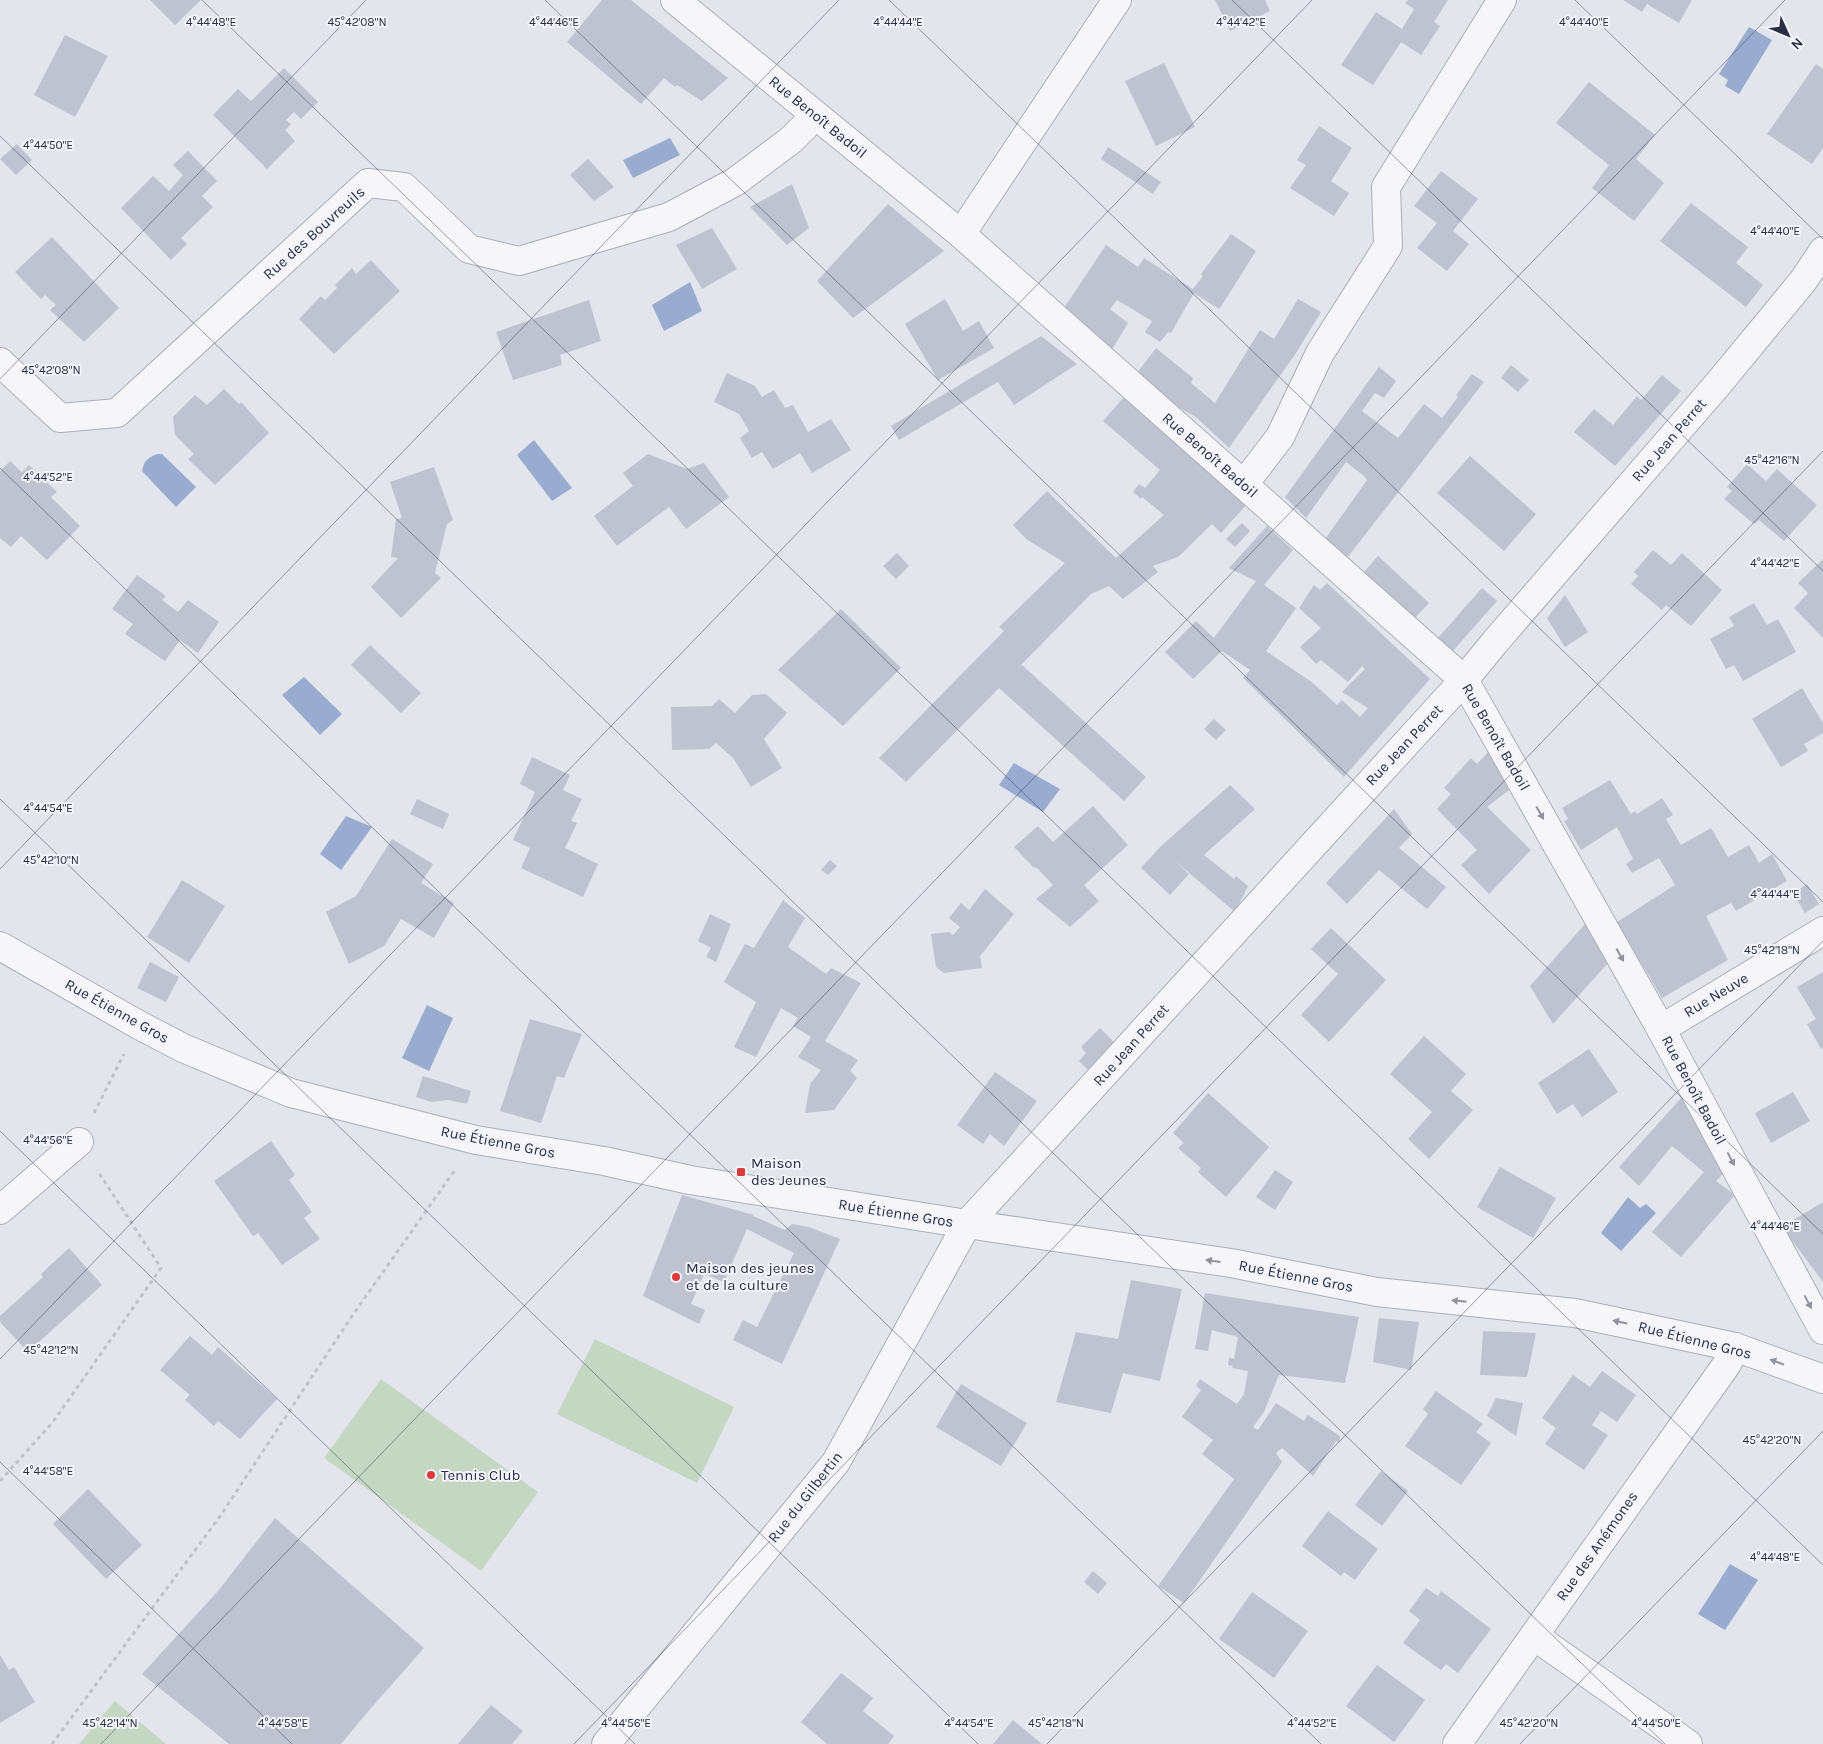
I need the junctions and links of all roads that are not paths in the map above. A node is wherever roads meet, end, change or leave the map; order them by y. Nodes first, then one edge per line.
1 (675, 0) edge
2 (1117, 0) edge
3 (1502, 0) edge
4 (815, 116) junction
5 (961, 234) junction
6 (1823, 251) edge
7 (0, 362) edge
8 (1244, 484) junction
9 (1464, 680) junction
10 (1823, 931) edge
11 (0, 946) edge
12 (1661, 1029) junction
13 (79, 1142) road end
14 (0, 1210) edge
15 (967, 1224) junction
16 (1823, 1330) edge
17 (1735, 1347) junction
18 (1823, 1379) edge
19 (1534, 1636) junction
20 (606, 1744) edge
21 (1457, 1744) edge
22 (1688, 1744) edge

1 - 4 street, Rue Benoît Badoil
2 - 5 street
3 - 8 street
4 - 5 street, Rue Benoît Badoil
4 - 7 street, Rue des Bouvreuils
5 - 8 street, Rue Benoît Badoil
6 - 9 street, Rue Jean Perret
8 - 9 street, Rue Benoît Badoil
9 -> 12 street, Rue Benoît Badoil
9 - 15 street, Rue Jean Perret
10 - 12 street, Rue Neuve
11 - 15 street, Rue Étienne Gros
12 -> 16 street, Rue Benoît Badoil
13 - 14 street
17 -> 15 street, Rue Étienne Gros
15 - 20 street, Rue du Gilbertin
18 -> 17 street, Rue Étienne Gros
17 - 19 street, Rue des Anémones
19 - 21 street, Rue des Anémones
19 - 22 street

